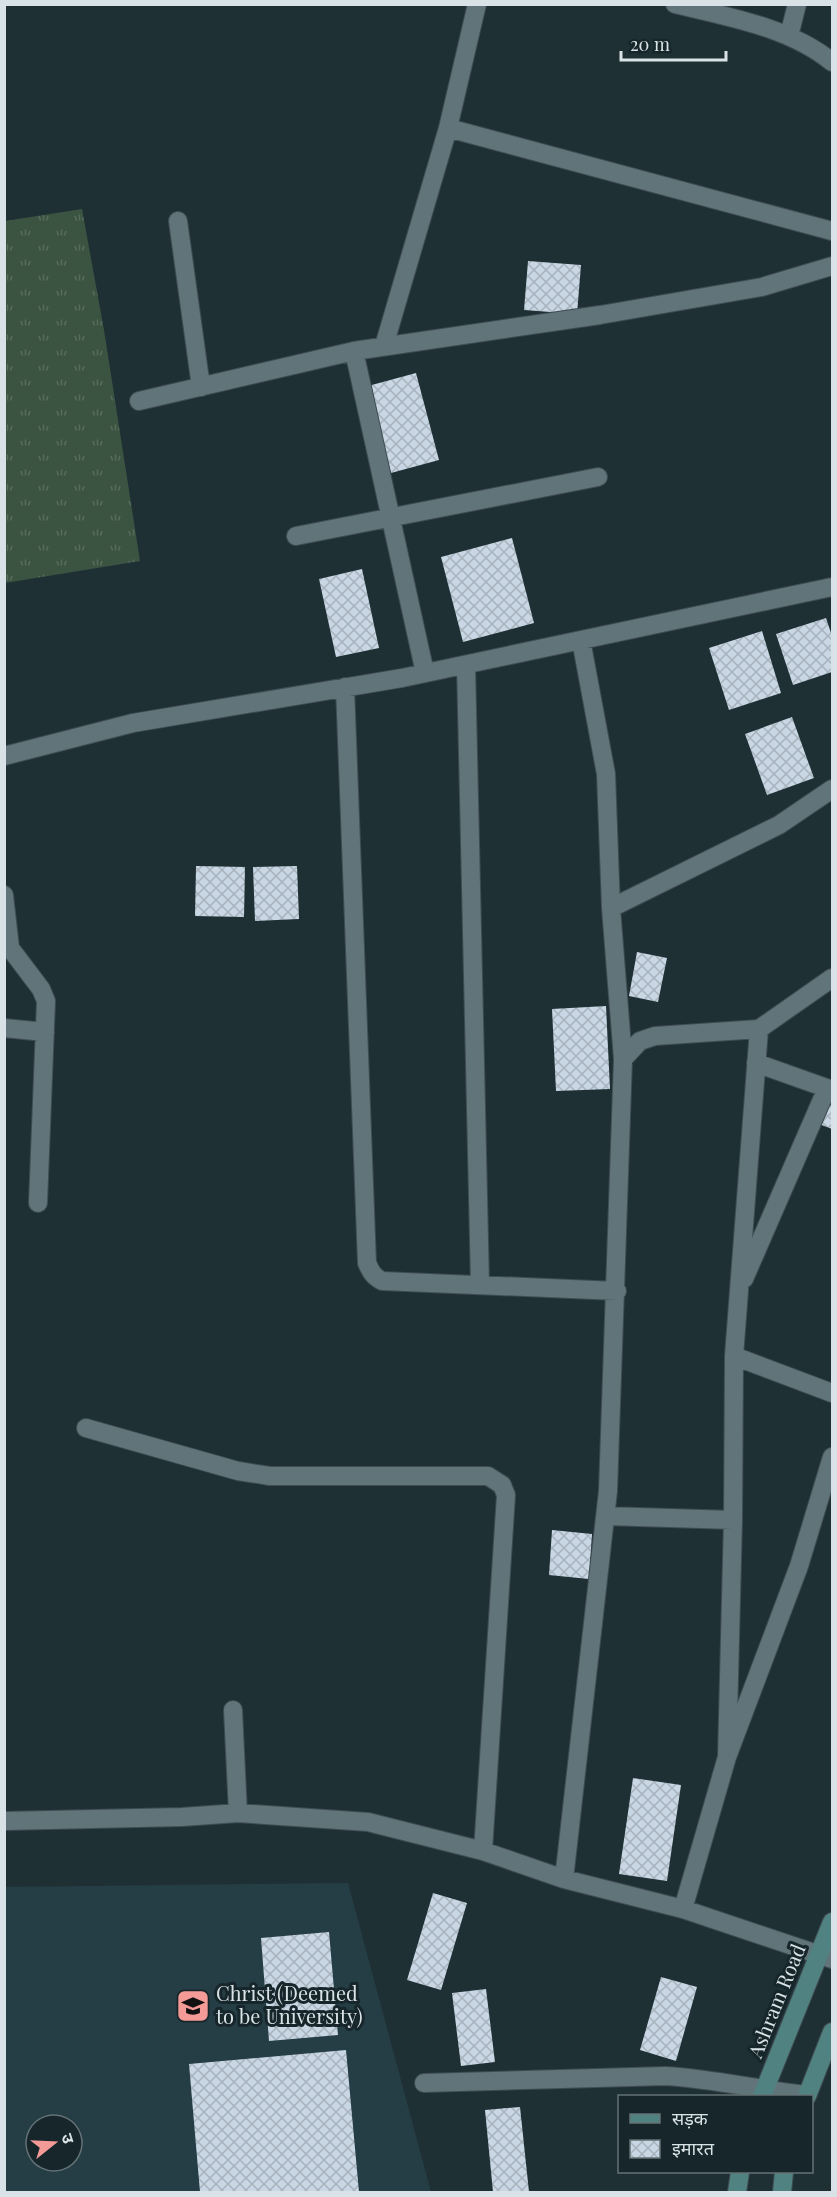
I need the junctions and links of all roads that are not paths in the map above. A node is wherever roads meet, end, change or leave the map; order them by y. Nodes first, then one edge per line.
1 (477, 4) edge
2 (675, 4) edge
3 (797, 4) edge
4 (789, 36) junction
5 (832, 62) edge
6 (448, 128) junction
7 (178, 220) dead end
8 (832, 231) edge
9 (832, 266) edge
10 (384, 346) junction
11 (354, 351) junction
12 (201, 387) junction
13 (139, 401) dead end
14 (598, 477) dead end
15 (390, 518) junction
16 (296, 536) dead end
17 (832, 588) edge
18 (580, 640) junction
19 (466, 665) junction
20 (424, 673) junction
21 (345, 687) junction
22 (4, 756) edge
23 (832, 789) edge
24 (4, 895) edge
25 (611, 908) junction
26 (832, 978) edge
27 (4, 1028) edge
28 (759, 1029) junction
29 (45, 1032) junction
30 (623, 1059) junction
31 (756, 1063) junction
32 (830, 1089) edge
33 (38, 1203) dead end
34 (480, 1285) junction
35 (617, 1291) junction
36 (739, 1292) junction
37 (734, 1356) junction
38 (832, 1393) edge
39 (86, 1428) dead end
40 (832, 1457) edge
41 (606, 1516) junction
42 (733, 1520) junction
43 (234, 1710) dead end
44 (727, 1757) junction
45 (238, 1813) junction
46 (4, 1821) edge
47 (483, 1851) junction
48 (564, 1879) junction
49 (683, 1909) junction
50 (832, 1922) edge
51 (826, 1957) edge
52 (832, 2031) edge
53 (424, 2083) dead end
54 (763, 2094) edge
55 (785, 2095) edge
56 (807, 2095) edge
57 (740, 2173) edge
58 (784, 2173) edge
59 (737, 2193) edge
60 (782, 2193) edge

1 - 6 street
2 - 4 street
3 - 4 street
4 - 5 street
6 - 8 street
6 - 10 street
7 - 12 street
9 - 10 street
10 - 11 street
11 - 12 street
11 - 15 street
12 - 13 street
14 - 15 street
15 - 16 street
15 - 20 street
17 - 18 street
18 - 19 street
18 - 25 street
19 - 20 street
19 - 34 street
20 - 21 street
21 - 22 street
21 - 34 street
23 - 25 street
24 - 29 street
25 - 30 street
26 - 28 street
27 - 29 street
28 - 30 street
28 - 31 street
29 - 33 street
30 - 35 street
31 - 32 street
31 - 36 street
32 - 36 street
34 - 35 street
35 - 41 street
36 - 37 street
37 - 38 street
37 - 42 street
39 - 47 street
40 - 44 street
41 - 42 street
41 - 48 street
42 - 44 street
43 - 45 street
44 - 49 street
45 - 46 street
45 - 47 street
47 - 48 street
48 - 49 street
49 - 51 street
50 - 51 street, Ashram Road
51 - 54 street, Ashram Road
52 - 56 street
53 - 54 street
54 - 55 street
57 - 59 street
58 - 60 street

